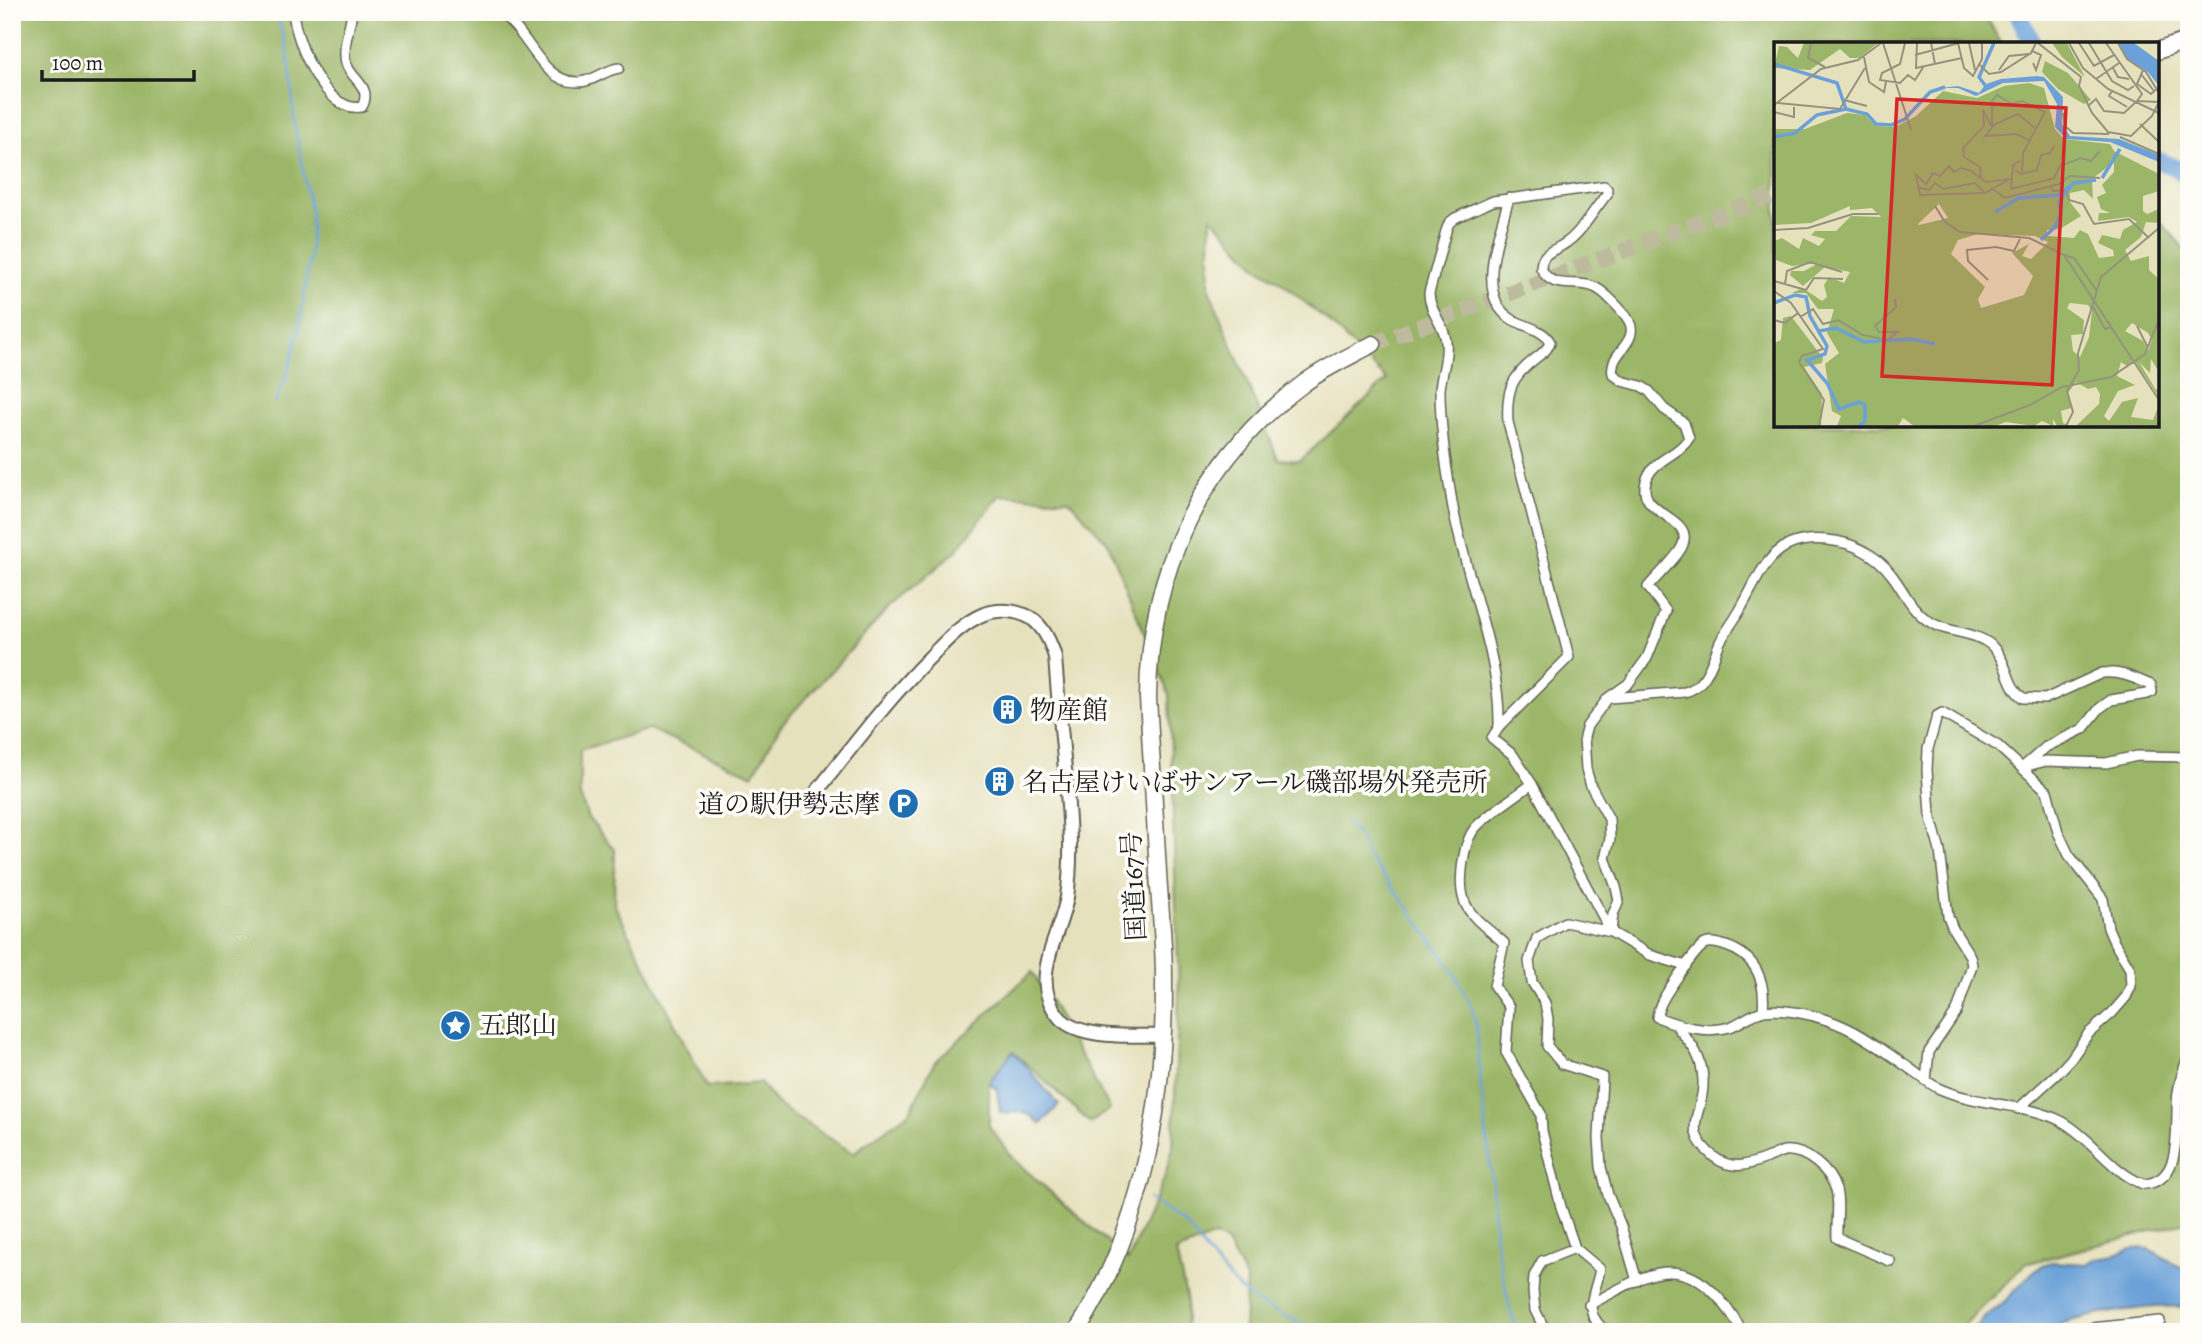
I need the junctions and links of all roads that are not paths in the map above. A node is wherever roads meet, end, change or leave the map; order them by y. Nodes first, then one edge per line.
1 (292, 12) edge
2 (352, 12) edge
3 (498, 12) edge
4 (2189, 40) edge
5 (2159, 50) edge
6 (619, 68) dead end
7 (1509, 198) junction
8 (1373, 344) tunnel mouth
9 (1608, 698) junction
10 (1499, 727) junction
11 (2189, 757) edge
12 (2022, 768) junction
13 (1532, 785) junction
14 (810, 800) dead end
15 (1611, 932) junction
16 (1686, 966) junction
17 (1763, 1011) junction
18 (1674, 1023) junction
19 (1163, 1037) junction
20 (2189, 1055) edge
21 (1926, 1080) junction
22 (2018, 1109) junction
23 (1575, 1248) junction
24 (1890, 1261) dead end
25 (1637, 1281) junction
26 (1590, 1305) junction
27 (2160, 1321) dead end
28 (1076, 1332) edge
29 (1546, 1332) edge
30 (1607, 1332) edge
31 (1742, 1332) edge
32 (2076, 1332) edge

1 - 2 street
3 - 6 street
4 - 5 highway
7 - 9 street
7 - 10 street
7 - 10 street
8 - 19 highway, 国道167号
9 - 12 street
9 - 15 street
10 - 13 street
11 - 12 street
12 - 21 street
12 - 22 street
13 - 15 street
13 - 23 street
14 - 19 street
15 - 16 street
15 - 25 street
16 - 17 street
16 - 18 street
17 - 18 street
17 - 21 street
18 - 24 street
19 - 28 highway, 国道167号
20 - 22 street
21 - 22 street
23 - 26 street
23 - 29 street
25 - 26 street
25 - 31 street
26 - 30 street
27 - 32 street

